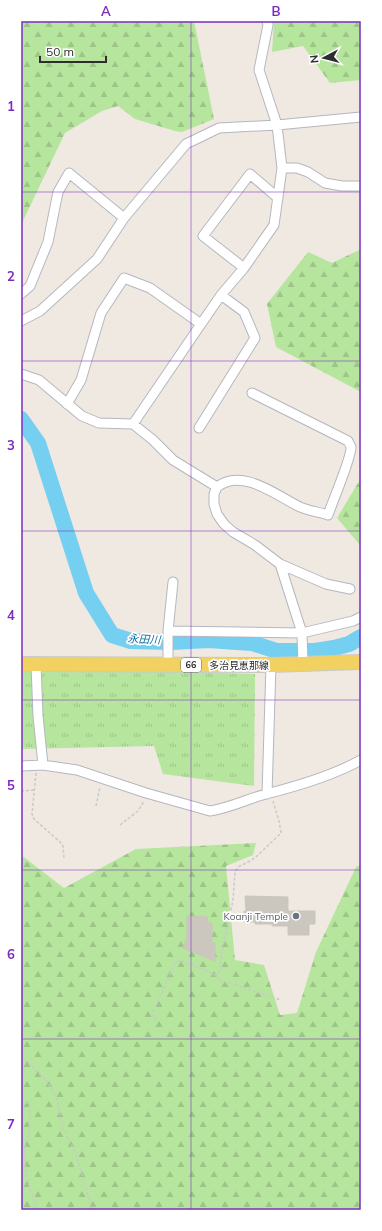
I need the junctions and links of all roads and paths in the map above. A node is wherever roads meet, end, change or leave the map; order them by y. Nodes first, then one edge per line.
1 (267, 21) edge
2 (361, 117) edge
3 (277, 125) junction
4 (282, 168) junction
5 (361, 186) edge
6 (278, 198) junction
7 (124, 218) junction
8 (244, 268) junction
9 (21, 294) edge
10 (221, 295) junction
11 (21, 321) edge
12 (201, 324) junction
13 (21, 374) edge
14 (252, 393) dead end
15 (67, 404) junction
16 (133, 424) junction
17 (199, 428) dead end
18 (218, 487) junction
19 (280, 564) junction
20 (173, 582) dead end
21 (350, 589) dead end
22 (361, 617) edge
23 (168, 633) junction
24 (302, 635) junction
25 (168, 661) junction
26 (303, 662) junction
27 (361, 662) edge
28 (21, 664) edge
29 (36, 664) junction
30 (271, 666) junction
31 (361, 760) edge
32 (39, 765) junction
33 (21, 766) edge
34 (102, 778) junction
35 (21, 790) edge
36 (35, 790) junction
37 (146, 793) junction
38 (268, 794) junction
39 (96, 806) dead end
40 (120, 825) dead end
41 (64, 858) dead end
42 (215, 975) junction
43 (281, 1000) dead end
44 (157, 1020) dead end
45 (21, 1056) edge
46 (21, 1099) edge
47 (37, 1210) edge
48 (92, 1210) edge

1 - 3 street
2 - 3 street
3 - 4 street
3 - 7 street
4 - 5 street
4 - 6 street
6 - 8 street
6 - 8 street
7 - 9 street
7 - 11 street
8 - 10 street
10 - 12 street
10 - 17 street
12 - 15 street
12 - 16 street
13 - 15 street
14 - 18 street
15 - 16 street
16 - 18 street
18 - 19 street
19 - 21 street
19 - 24 street
20 - 23 street
22 - 24 street
23 - 24 street
23 - 25 street
24 - 26 street
25 - 29 main road, 多治見恵那線 / 66
25 - 30 main road, 多治見恵那線 / 66
26 - 27 main road, 多治見恵那線 / 66
26 - 30 main road, 多治見恵那線 / 66
28 - 29 main road, 多治見恵那線 / 66
29 - 32 street
30 - 38 street
31 - 38 street
32 - 33 street
32 - 34 street
32 - 36 path
34 - 37 street
34 - 39 path
35 - 36 path
36 - 41 path
37 - 38 street
37 - 40 path
38 - 42 path
42 - 43 path
42 - 44 path
45 - 48 path
46 - 47 path

